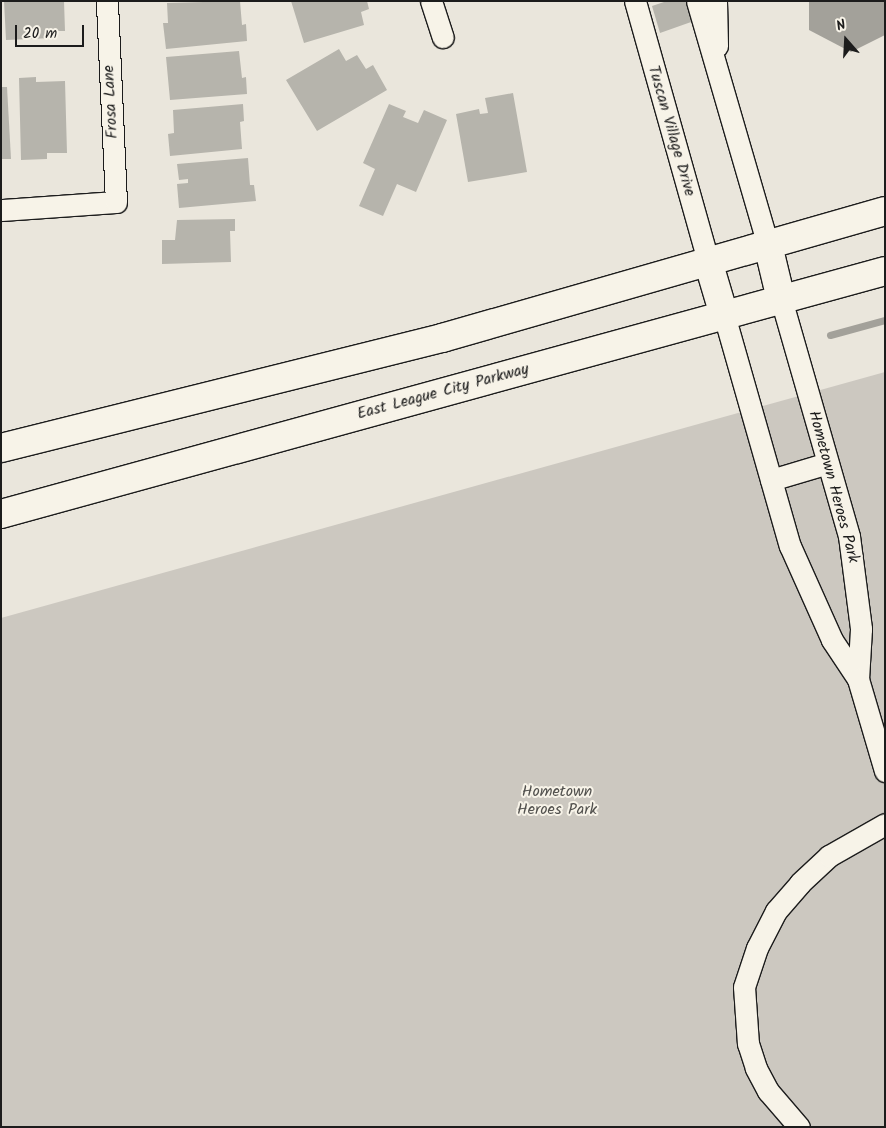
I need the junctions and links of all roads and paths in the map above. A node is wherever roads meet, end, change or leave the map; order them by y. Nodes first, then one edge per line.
1 (107, 1) edge
2 (431, 1) edge
3 (635, 1) edge
4 (697, 1) edge
5 (716, 1) edge
6 (443, 37) dead end
7 (716, 61) junction
8 (1, 210) edge
9 (885, 211) edge
10 (768, 245) junction
11 (708, 261) junction
12 (885, 271) edge
13 (781, 299) junction
14 (724, 316) junction
15 (1, 448) edge
16 (828, 463) junction
17 (130, 478) junction
18 (771, 480) junction
19 (1, 514) edge
20 (1, 532) edge
21 (858, 679) junction
22 (885, 771) edge
23 (885, 824) edge
24 (799, 1127) edge

1 - 8 street, Frosa Lane
2 - 6 street
3 - 11 street, Tuscan Village Drive
4 - 7 street
5 - 7 street
7 - 10 street
9 - 10 main road
10 - 11 main road
10 - 13 main road
11 - 14 main road
11 - 15 main road
12 - 13 main road, East League City Parkway
13 - 14 main road, East League City Parkway
13 - 16 street, Hometown Heroes Park
14 - 17 main road, East League City Parkway
14 - 18 street
16 - 18 street
16 - 21 street, Hometown Heroes Park
17 - 19 main road, East League City Parkway
17 - 20 main road
18 - 21 street
21 - 22 street
23 - 24 street

